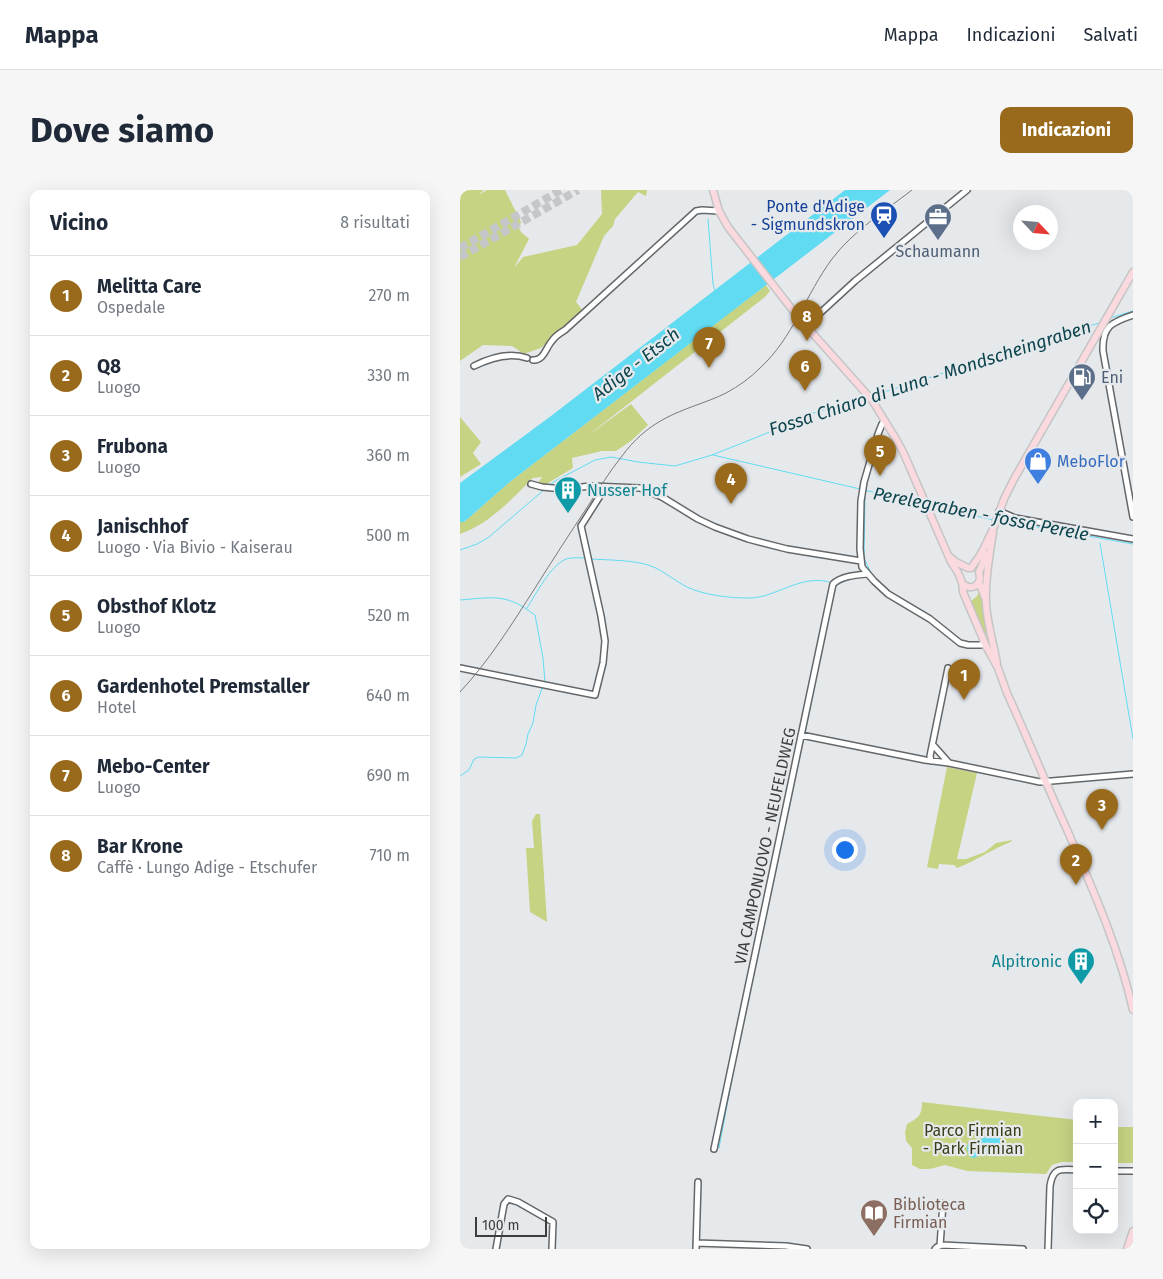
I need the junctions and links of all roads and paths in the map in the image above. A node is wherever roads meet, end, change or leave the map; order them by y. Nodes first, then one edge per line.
1 (713, 190) edge
2 (967, 190) edge
3 (719, 211) junction
4 (1133, 272) edge
5 (1133, 315) edge
6 (806, 326) junction
7 (527, 358) dead end
8 (533, 360) dead end
9 (474, 366) dead end
10 (884, 422) junction
11 (531, 484) dead end
12 (608, 487) junction
13 (998, 514) junction
14 (1133, 517) edge
15 (994, 528) junction
16 (1133, 539) edge
17 (948, 554) junction
18 (861, 561) junction
19 (970, 568) junction
20 (979, 572) junction
21 (867, 574) junction
22 (962, 581) junction
23 (979, 582) junction
24 (986, 602) junction
25 (981, 646) dead end
26 (460, 668) edge
27 (948, 668) dead end
28 (998, 668) junction
29 (803, 735) junction
30 (933, 745) junction
31 (931, 761) junction
32 (949, 763) junction
33 (1133, 774) edge
34 (1046, 782) junction
35 (1133, 1010) edge
36 (714, 1148) dead end
37 (1073, 1170) edge
38 (1118, 1171) edge
39 (1133, 1171) edge
40 (698, 1182) dead end
41 (943, 1203) dead end
42 (1133, 1231) edge
43 (696, 1243) junction
44 (938, 1247) edge
45 (994, 1248) edge
46 (496, 1249) edge
47 (552, 1249) edge
48 (696, 1249) edge
49 (807, 1249) edge
50 (1023, 1249) edge
51 (1048, 1249) edge
52 (1127, 1249) edge

1 - 3 main road
2 - 6 street
3 - 6 main road
3 - 8 street
4 - 13 main road
5 - 14 street
6 - 10 main road
7 - 9 street
10 - 17 main road
10 - 18 street
11 - 12 street
12 - 18 street
12 - 26 street
13 - 15 main road
13 - 16 street
15 - 19 main road
15 - 20 main road
15 - 24 main road
17 - 19 main road
17 - 22 main road
18 - 21 street
19 - 20 main road
19 - 22 main road
20 - 23 main road
21 - 25 street
21 - 29 street, VIA CAMPONUOVO - NEUFELDWEG
22 - 23 main road
22 - 28 main road
23 - 24 main road
24 - 28 main road
27 - 30 street
28 - 34 main road
29 - 31 street
29 - 36 street, VIA CAMPONUOVO - NEUFELDWEG
30 - 31 street
30 - 32 street
31 - 32 street
32 - 34 street
33 - 34 street
34 - 35 main road
37 - 51 street
38 - 39 street
40 - 43 street
41 - 44 street
42 - 52 main road
43 - 48 street
43 - 49 street
44 - 45 street
45 - 50 street
46 - 47 street

